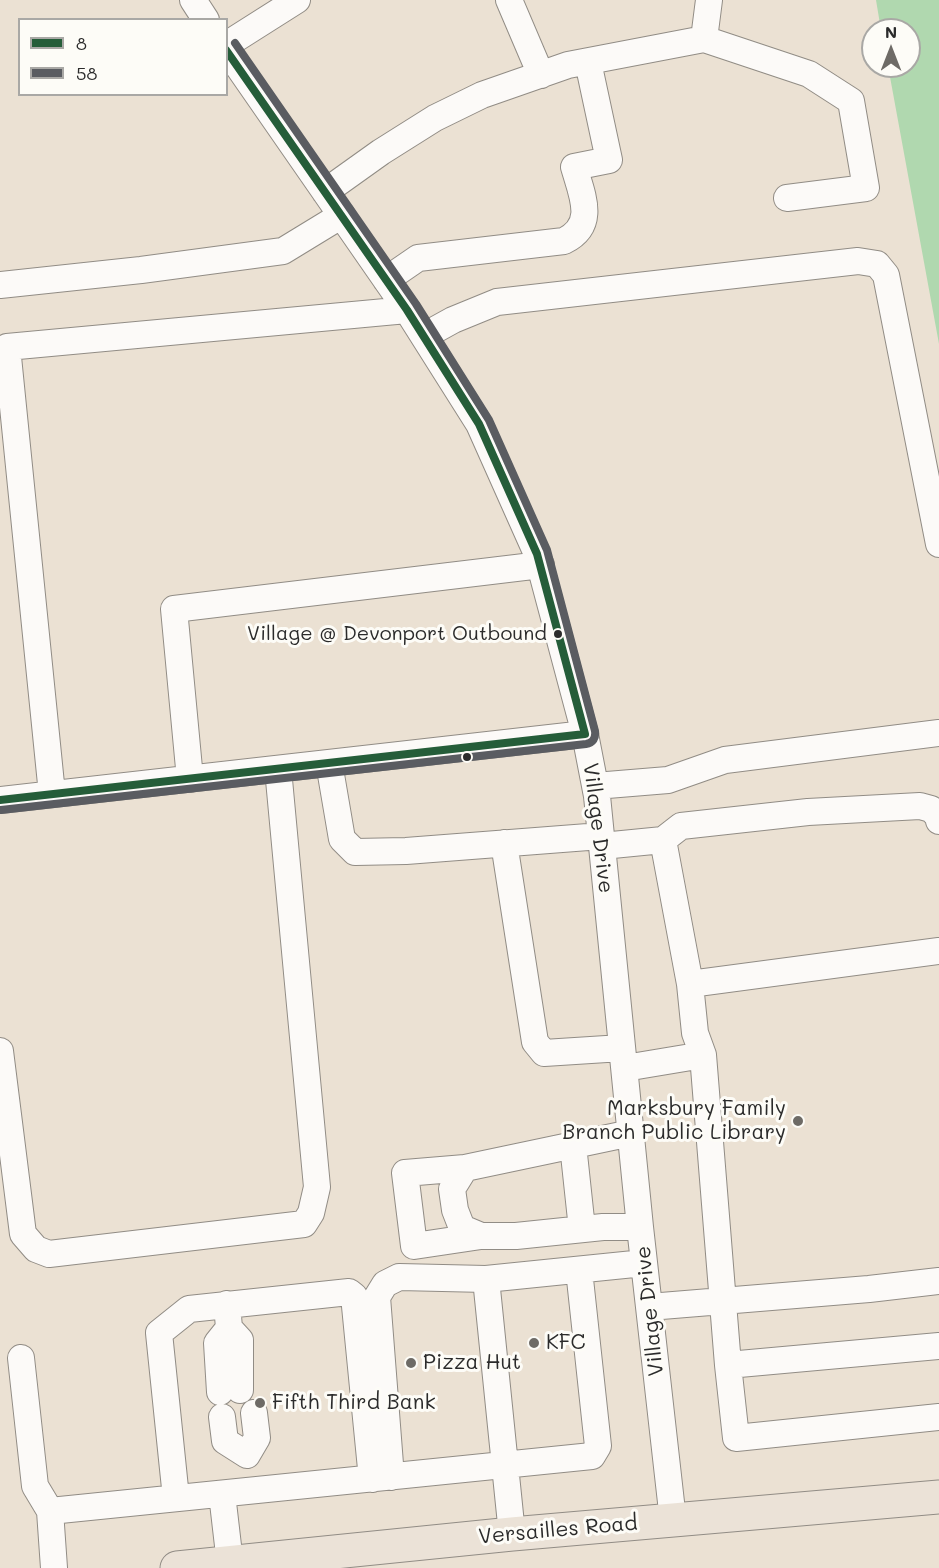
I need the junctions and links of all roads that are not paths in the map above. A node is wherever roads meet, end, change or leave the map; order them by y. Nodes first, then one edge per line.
1 (193, 0) edge
2 (297, 0) edge
3 (509, 0) edge
4 (709, 0) edge
5 (205, 18) edge
6 (704, 39) junction
7 (228, 46) edge
8 (228, 50) edge
9 (588, 62) junction
10 (541, 75) junction
11 (325, 192) junction
12 (787, 198) dead end
13 (342, 215) junction
14 (386, 280) junction
15 (0, 285) edge
16 (407, 310) junction
17 (424, 336) junction
18 (939, 544) edge
19 (541, 565) junction
20 (939, 733) edge
21 (585, 734) junction
22 (329, 763) junction
23 (278, 769) junction
24 (190, 779) junction
25 (595, 786) junction
26 (52, 794) junction
27 (0, 800) edge
28 (939, 821) edge
29 (663, 840) junction
30 (601, 841) junction
31 (504, 843) junction
32 (939, 951) edge
33 (690, 984) junction
34 (0, 1052) edge
35 (703, 1055) junction
36 (623, 1058) junction
37 (631, 1133) junction
38 (573, 1145) junction
39 (465, 1167) junction
40 (640, 1227) junction
41 (582, 1229) junction
42 (481, 1236) junction
43 (644, 1263) junction
44 (579, 1270) junction
45 (486, 1279) junction
46 (939, 1281) edge
47 (724, 1301) junction
48 (649, 1307) junction
49 (232, 1324) junction
50 (939, 1346) edge
51 (21, 1358) dead end
52 (728, 1365) junction
53 (939, 1417) edge
54 (506, 1466) junction
55 (381, 1478) junction
56 (250, 1491) junction
57 (222, 1494) junction
58 (939, 1497) edge
59 (176, 1498) junction
60 (50, 1511) junction
61 (673, 1520) junction
62 (512, 1534) junction
63 (230, 1563) junction
64 (54, 1568) edge
65 (177, 1568) edge

1 - 5 street
2 - 7 street
3 - 10 street
4 - 6 street
6 - 9 street
6 - 12 street
8 - 11 street, Village Drive
9 - 10 street
9 - 14 street
10 - 11 street
11 - 13 street, Village Drive
13 - 14 street, Village Drive
13 - 15 street
14 - 16 street, Village Drive
16 - 17 street, Village Drive
16 - 26 street
17 - 18 street
17 - 19 street, Village Drive
19 - 21 street, Village Drive
19 - 24 street
20 - 25 street
21 - 22 street
21 - 25 street, Village Drive
22 - 23 street
22 - 31 street
23 - 24 street
23 - 34 street
24 - 26 street
25 - 30 street, Village Drive
26 - 27 street
28 - 29 street
29 - 30 street
29 - 33 street
30 - 31 street
30 - 36 street, Village Drive
31 - 36 street
32 - 33 street
33 - 35 street
35 - 36 street
35 - 47 street
36 - 37 street, Village Drive
37 - 38 street
37 - 40 street, Village Drive
38 - 39 street
38 - 41 street
39 - 42 street
39 - 42 street
40 - 41 street
40 - 43 street, Village Drive
41 - 42 street
43 - 44 street
43 - 48 street, Village Drive
44 - 45 street
44 - 54 street
45 - 54 street
45 - 55 street
46 - 47 street
47 - 48 street
47 - 52 street
48 - 61 street, Village Drive
49 - 55 street
49 - 56 street
49 - 59 street
50 - 52 street
51 - 60 street
52 - 53 street
54 - 55 street
54 - 62 street
55 - 56 street
56 - 57 street
57 - 59 street
57 - 63 street
58 - 61 main road, Versailles Road
59 - 60 street
60 - 64 street
61 - 62 main road, Versailles Road
62 - 63 main road, Versailles Road
63 - 65 main road, Versailles Road

